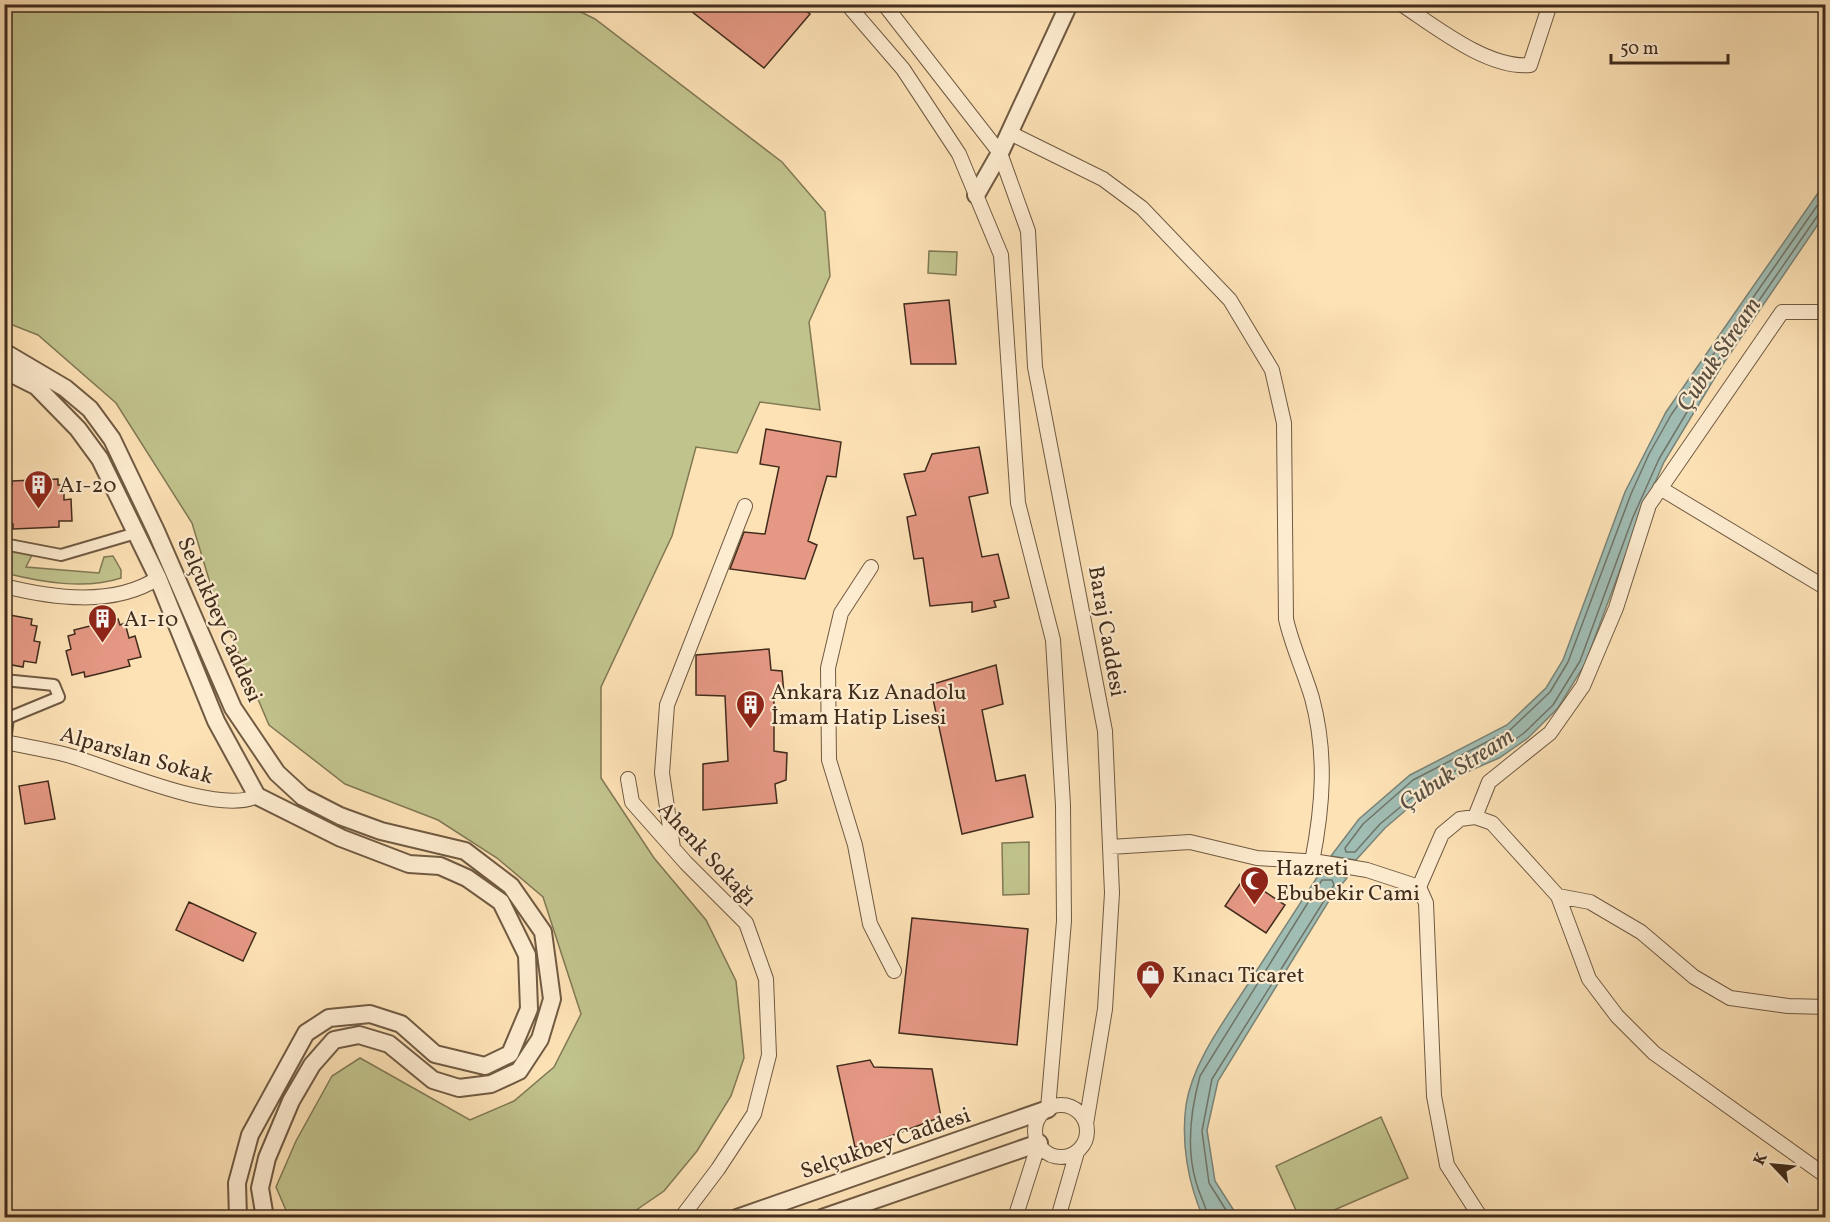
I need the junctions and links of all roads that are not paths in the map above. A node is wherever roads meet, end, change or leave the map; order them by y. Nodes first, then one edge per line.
1 (847, 4) edge
2 (884, 4) edge
3 (1069, 4) edge
4 (1401, 4) edge
5 (1550, 4) edge
6 (1010, 133) junction
7 (1000, 153) junction
8 (976, 195) junction
9 (1826, 312) edge
10 (4, 352) edge
11 (4, 370) edge
12 (1660, 488) junction
13 (744, 506) dead end
14 (136, 533) junction
15 (4, 543) edge
16 (871, 567) dead end
17 (158, 578) junction
18 (4, 586) edge
19 (1826, 588) edge
20 (4, 680) edge
21 (5, 742) edge
22 (628, 779) dead end
23 (257, 796) junction
24 (1475, 817) junction
25 (1110, 847) junction
26 (673, 848) junction
27 (1316, 862) junction
28 (1419, 887) junction
29 (1558, 897) junction
30 (894, 970) dead end
31 (1826, 1007) edge
32 (1048, 1109) junction
33 (1086, 1124) junction
34 (1039, 1143) junction
35 (1077, 1152) junction
36 (1826, 1176) edge
37 (238, 1218) edge
38 (265, 1218) edge
39 (681, 1218) edge
40 (736, 1218) edge
41 (822, 1218) edge
42 (1015, 1218) edge
43 (1058, 1218) edge
44 (1481, 1218) edge

1 - 8 street
2 - 7 street, Baraj Caddesi
3 - 6 street
4 - 5 street
6 - 7 street
6 - 27 street
7 - 8 street
7 - 25 street, Baraj Caddesi
8 - 32 street
9 - 12 street
10 - 38 street, Selçukbey Caddesi
11 - 14 street, Selçukbey Caddesi
12 - 19 street
12 - 24 street
13 - 26 street
14 - 15 street
14 - 17 street, Selçukbey Caddesi
16 - 30 street
17 - 18 street
17 - 23 street, Selçukbey Caddesi
20 - 21 street
21 - 23 street, Alparslan Sokak
22 - 26 street, Ahenk Sokağı
23 - 37 street
24 - 28 street
24 - 29 street
25 - 27 street
25 - 33 street, Baraj Caddesi
26 - 39 street, Ahenk Sokağı
27 - 28 street
28 - 44 street
29 - 31 street
29 - 36 street
32 - 33 street
32 - 34 street
32 - 40 street, Selçukbey Caddesi
33 - 35 street
34 - 35 street
34 - 41 street
34 - 42 street
35 - 43 street

